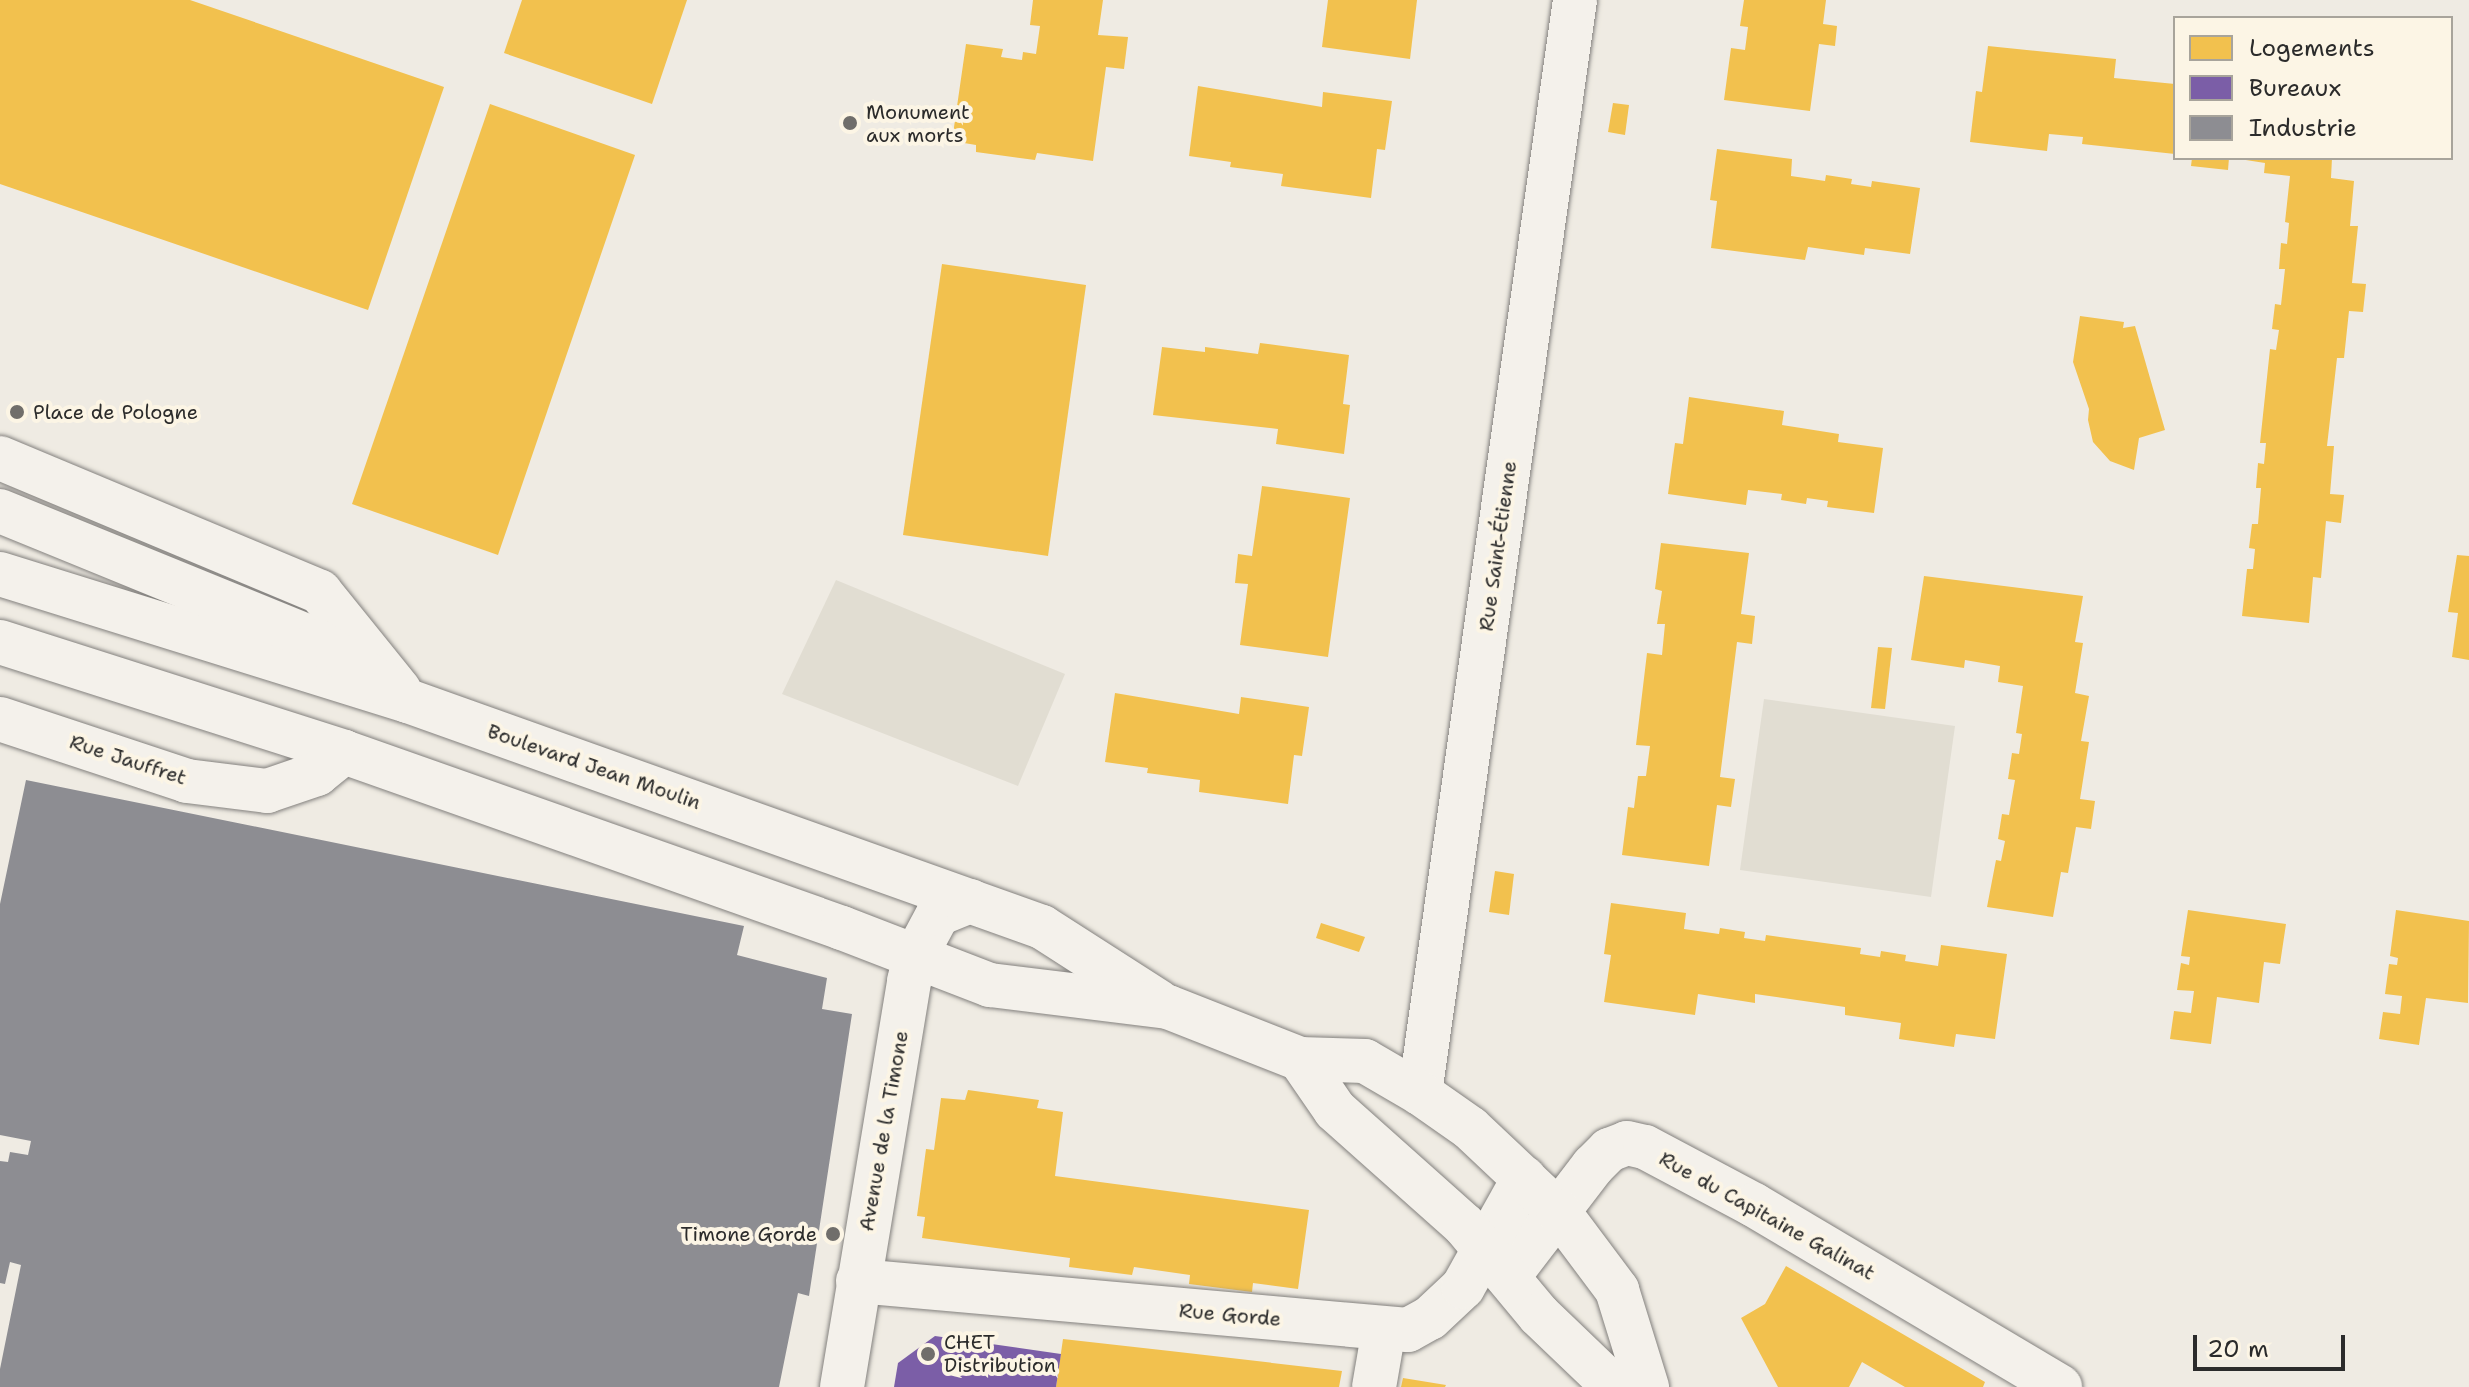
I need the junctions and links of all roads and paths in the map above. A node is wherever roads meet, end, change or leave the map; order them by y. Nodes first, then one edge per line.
1 (1575, 0) edge
2 (0, 458) edge
3 (0, 511) edge
4 (0, 574) edge
5 (0, 642) edge
6 (408, 701) junction
7 (0, 719) edge
8 (344, 752) junction
9 (970, 901) junction
10 (915, 957) junction
11 (1168, 1007) junction
12 (1300, 1059) junction
13 (1420, 1093) junction
14 (1524, 1178) junction
15 (1558, 1211) junction
16 (1497, 1264) junction
17 (858, 1281) junction
18 (1384, 1329) junction
19 (842, 1387) edge
20 (1374, 1387) edge
21 (1614, 1387) edge
22 (1647, 1387) edge
23 (2060, 1387) edge

1 - 13 main road, Rue Saint-Étienne
2 - 6 main road
3 - 6 main road
4 - 6 main road, Boulevard Jean Moulin
5 - 8 main road, Boulevard Jean Moulin
6 - 9 main road, Boulevard Jean Moulin
7 - 8 main road, Rue Jauffret
8 - 10 main road, Boulevard Jean Moulin
9 - 10 main road, Avenue de la Timone
9 - 11 main road, Boulevard Jean Moulin
10 - 11 main road, Boulevard Jean Moulin
10 - 17 main road, Avenue de la Timone
11 - 12 main road, Boulevard Jean Moulin
12 - 13 main road, Boulevard Jean Moulin
12 - 16 main road
13 - 14 main road, Boulevard Jean Moulin
14 - 15 main road, Boulevard Jean Moulin
14 - 16 main road, Rue Gorde
15 - 16 main road, Rue du Capitaine Galinat
15 - 22 main road, Boulevard Jean Moulin
15 - 23 main road, Rue du Capitaine Galinat
16 - 18 main road, Rue Gorde
16 - 21 main road
17 - 18 main road, Rue Gorde
17 - 19 main road, Avenue de la Timone
18 - 20 main road

